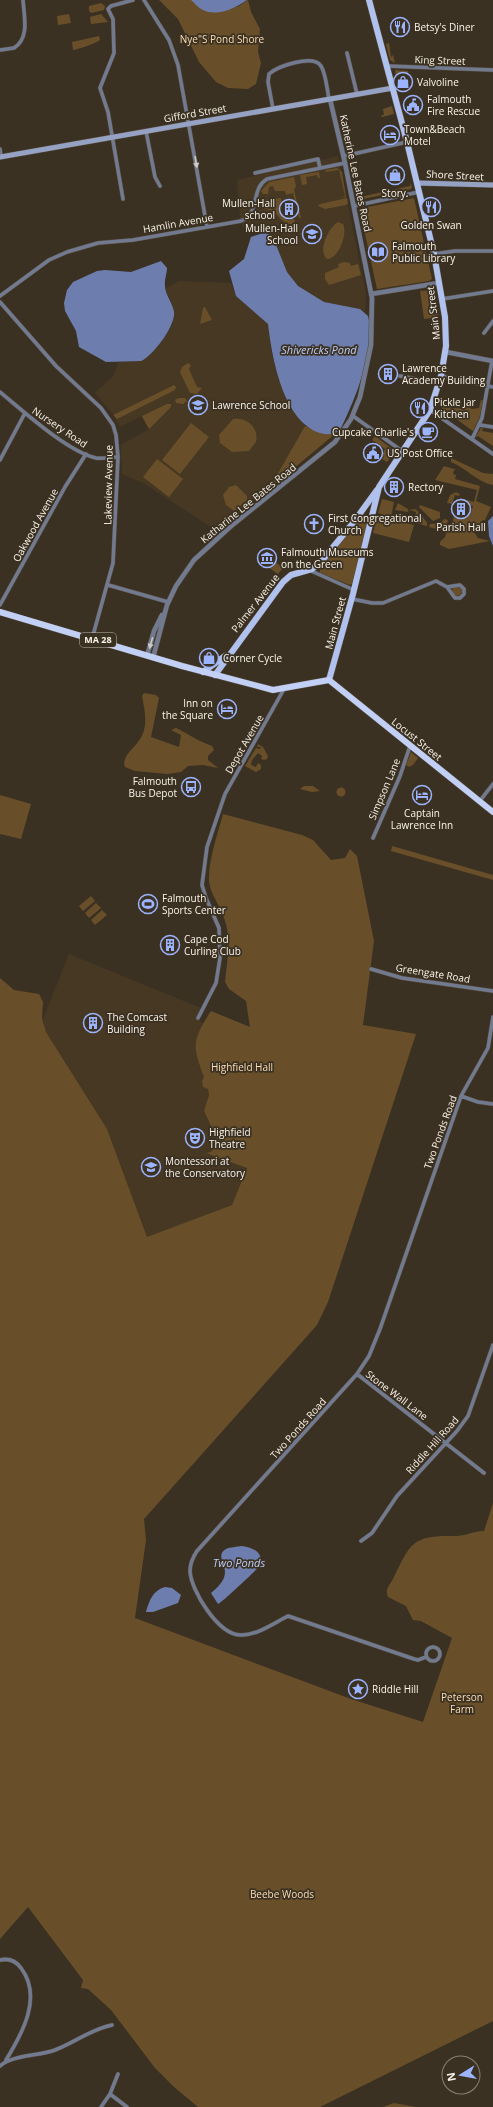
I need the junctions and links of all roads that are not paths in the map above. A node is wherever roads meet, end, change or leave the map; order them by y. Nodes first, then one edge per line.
1 (23, 0) edge
2 (132, 0) edge
3 (144, 0) edge
4 (369, 0) edge
5 (0, 50) edge
6 (347, 53) dead end
7 (387, 66) junction
8 (493, 70) edge
9 (393, 88) junction
10 (357, 94) junction
11 (330, 99) junction
12 (273, 109) junction
13 (189, 124) junction
14 (146, 131) junction
15 (112, 137) junction
16 (407, 142) junction
17 (0, 149) edge
18 (344, 156) junction
19 (1, 157) edge
20 (345, 163) junction
21 (320, 168) junction
22 (255, 173) dead end
23 (417, 183) junction
24 (493, 185) edge
25 (160, 186) dead end
26 (419, 192) junction
27 (123, 200) dead end
28 (354, 206) junction
29 (207, 228) junction
30 (493, 251) edge
31 (434, 254) junction
32 (439, 283) junction
33 (493, 291) edge
34 (372, 294) junction
35 (0, 296) edge
36 (442, 299) junction
37 (0, 302) edge
38 (493, 321) edge
39 (484, 333) dead end
40 (446, 352) junction
41 (493, 361) edge
42 (400, 376) dead end
43 (441, 376) junction
44 (439, 383) junction
45 (488, 385) junction
46 (493, 387) edge
47 (0, 392) edge
48 (430, 410) junction
49 (25, 413) junction
50 (353, 416) junction
51 (480, 425) junction
52 (493, 427) edge
53 (472, 439) junction
54 (402, 451) junction
55 (86, 454) junction
56 (493, 454) edge
57 (118, 457) junction
58 (0, 460) edge
59 (379, 487) junction
60 (374, 507) junction
61 (358, 516) junction
62 (309, 570) junction
63 (108, 585) junction
64 (447, 587) junction
65 (354, 590) junction
66 (352, 598) junction
67 (167, 603) junction
68 (0, 605) edge
69 (0, 612) edge
70 (92, 639) junction
71 (231, 651) junction
72 (150, 657) junction
73 (203, 672) junction
74 (215, 675) junction
75 (329, 680) junction
76 (284, 689) junction
77 (410, 746) junction
78 (493, 784) edge
79 (479, 802) junction
80 (493, 812) edge
81 (373, 838) dead end
82 (371, 969) dead end
83 (493, 991) edge
84 (493, 1017) edge
85 (198, 1018) dead end
86 (461, 1096) junction
87 (493, 1104) edge
88 (493, 1345) edge
89 (357, 1374) junction
90 (445, 1442) junction
91 (484, 1473) dead end
92 (361, 1541) dead end
93 (426, 1657) junction
94 (0, 1960) edge
95 (112, 2026) dead end
96 (6, 2060) junction
97 (0, 2066) edge
98 (118, 2074) dead end
99 (110, 2094) junction
100 (101, 2107) edge
101 (127, 2107) edge

1 - 5 street
2 - 15 street
3 - 13 street
4 - 7 main road, Main Street
6 - 10 street
7 - 8 street, King Street
7 - 9 main road, Main Street
9 - 10 main road, Gifford Street
9 - 16 main road, Main Street
10 - 11 main road, Gifford Street
11 - 12 main road, Gifford Street
11 - 12 street
11 - 18 street, Katherine Lee Bates Road
12 - 13 main road, Gifford Street
13 - 14 main road, Gifford Street
13 -> 29 street
14 - 15 main road, Gifford Street
14 - 25 street
15 - 19 main road, Gifford Street
15 - 27 street
16 - 18 street
16 - 23 main road, Main Street
17 - 19 street
18 - 20 street, Katherine Lee Bates Road
20 - 21 street, Hamlin Avenue
20 - 28 street, Katherine Lee Bates Road
21 - 22 street
21 - 29 street, Hamlin Avenue
23 - 24 main road, Shore Street
23 - 26 main road, Main Street
26 - 28 street
26 - 31 main road, Main Street
28 - 34 street, Katherine Lee Bates Road
29 - 35 street, Hamlin Avenue
30 - 31 street
31 - 32 main road, Main Street
32 - 34 street
32 - 36 main road, Main Street
33 - 36 street
34 - 50 street, Katherine Lee Bates Road
36 - 40 main road, Main Street
37 - 57 street, Lakeview Avenue
38 - 39 street
40 - 41 street
40 - 43 main road, Main Street
41 - 45 street
42 - 44 street
43 - 44 main road, Main Street
43 - 45 street
44 - 48 main road, Main Street
45 - 46 street
45 - 51 street
47 - 49 street, Nursery Road
48 - 53 street
48 - 54 main road, Main Street
49 - 55 street, Nursery Road
49 - 58 street
50 - 54 street
50 - 67 street, Katharine Lee Bates Road
51 - 52 street
51 - 53 street
53 - 56 street
54 - 59 main road, Main Street
55 - 57 street, Nursery Road
55 - 68 street, Oakwood Avenue
57 - 63 street, Lakeview Avenue
59 - 60 main road, Main Street
59 - 61 main road, Palmer Avenue
60 - 61 main road
60 - 65 main road, Main Street
61 - 62 main road, Palmer Avenue
62 - 65 street
62 - 71 main road, Palmer Avenue
63 - 67 street
63 - 70 street, Lakeview Avenue
64 - 64 street
64 - 66 street
65 - 66 main road, Main Street
66 - 75 main road, Main Street
67 - 72 street, Katharine Lee Bates Road
69 - 70 highway, MA 28
70 - 72 highway, MA 28
71 - 73 main road, Palmer Avenue
71 - 74 main road, Palmer Avenue
72 - 73 highway, MA 28
73 - 74 highway, MA 28
74 - 76 highway, MA 28
75 - 76 highway, MA 28
75 - 77 highway, Locust Street
76 - 85 street, Depot Avenue
77 - 79 highway, Locust Street
77 - 81 street, Simpson Lane
78 - 79 street
79 - 80 highway, Locust Street
82 - 83 street, Greengate Road
84 - 86 street, Two Ponds Road
86 - 87 street
86 - 89 street, Two Ponds Road
88 - 90 street, Riddle Hill Road
89 - 90 street, Stone Wall Lane
89 - 93 street, Two Ponds Road
90 - 91 street, Stone Wall Lane
90 - 92 street, Riddle Hill Road
93 - 93 street, Two Ponds Road
94 - 96 street
95 - 96 street
96 - 97 street
98 - 99 street
99 - 100 street
99 - 101 street

